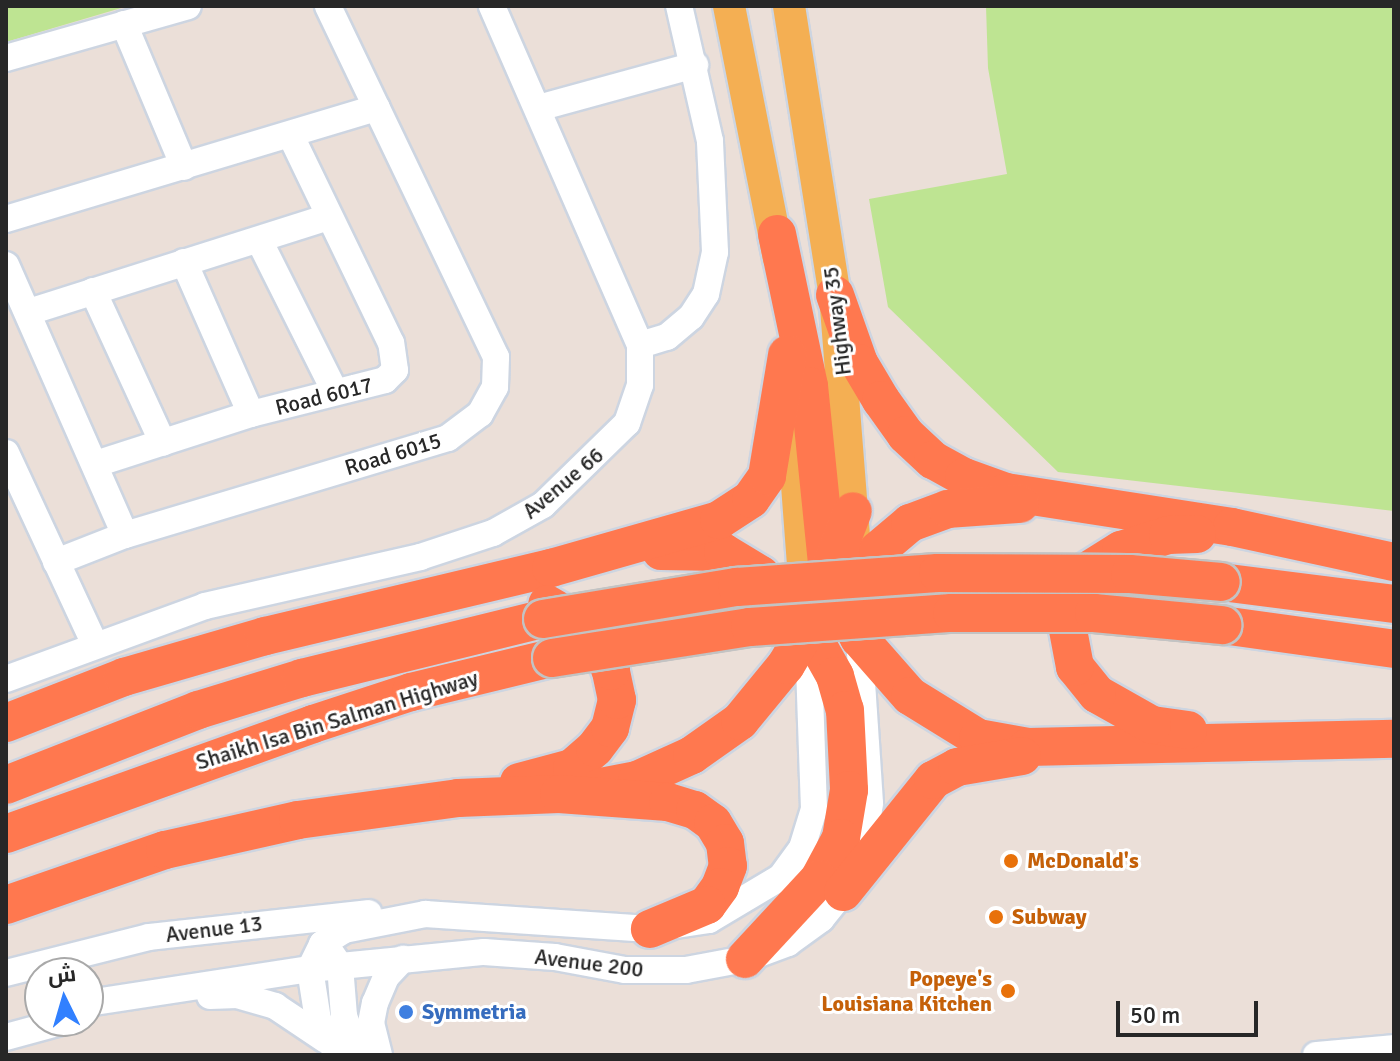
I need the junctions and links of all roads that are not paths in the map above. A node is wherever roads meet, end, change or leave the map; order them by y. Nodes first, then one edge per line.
1 (188, 6) edge
2 (328, 6) edge
3 (492, 6) edge
4 (679, 6) edge
5 (729, 6) edge
6 (789, 6) edge
7 (124, 24) junction
8 (6, 58) edge
9 (695, 65) junction
10 (377, 108) junction
11 (538, 108) junction
12 (291, 136) junction
13 (184, 167) junction
14 (328, 217) junction
15 (6, 219) edge
16 (777, 234) junction
17 (259, 240) junction
18 (184, 262) junction
19 (6, 265) edge
20 (93, 291) junction
21 (835, 295) junction
22 (29, 312) junction
23 (640, 345) junction
24 (787, 355) junction
25 (335, 392) junction
26 (251, 414) junction
27 (163, 443) junction
28 (6, 453) edge
29 (96, 464) junction
30 (1071, 503) junction
31 (853, 511) joint
32 (125, 535) junction
33 (1312, 545) junction
34 (56, 562) junction
35 (1394, 562) edge
36 (551, 568) junction
37 (399, 602) junction
38 (847, 604) junction
39 (1394, 604) edge
40 (94, 643) junction
41 (1394, 649) edge
42 (814, 655) junction
43 (6, 679) edge
44 (6, 723) edge
45 (1254, 739) junction
46 (1394, 739) edge
47 (1077, 749) junction
48 (6, 785) edge
49 (559, 794) junction
50 (458, 798) junction
51 (6, 834) edge
52 (843, 892) junction
53 (6, 905) edge
54 (425, 914) junction
55 (264, 923) junction
56 (650, 929) junction
57 (322, 944) junction
58 (403, 959) junction
59 (745, 959) junction
60 (340, 966) junction
61 (310, 969) junction
62 (6, 973) edge
63 (104, 1001) edge
64 (104, 1013) edge
65 (1394, 1048) edge
66 (331, 1050) edge
67 (364, 1055) edge
68 (379, 1055) edge
69 (1316, 1055) edge

1 - 7 street
2 - 10 street, Road 6015
3 - 11 street
4 - 9 street
5 - 16 main road
6 - 21 main road, Highway 35
7 - 8 street
7 - 13 street
9 - 11 street
9 - 23 street
10 - 12 street
10 - 32 street, Road 6015
11 - 23 street
12 - 13 street
12 - 14 street, Road 6017
13 - 15 street
14 - 17 street
14 - 25 street, Road 6017
16 - 24 main road
16 - 38 highway
17 - 18 street
17 - 25 street
18 - 20 street
18 - 26 street
19 - 22 street
20 - 22 street
20 - 27 street
21 - 30 highway
21 - 31 main road, Highway 35
22 - 29 street
23 - 40 street, Avenue 66
24 - 36 highway
24 - 42 main road
25 - 26 street, Road 6017
26 - 27 street, Road 6017
27 - 29 street, Road 6017
28 - 34 street
29 - 32 street
30 - 33 highway
30 - 38 highway
31 - 38 highway
32 - 34 street, Road 6015
33 - 35 highway
33 - 45 highway
34 - 40 street
36 - 37 highway
36 - 42 highway
37 - 44 highway
37 - 50 highway
38 - 42 highway
38 - 47 highway
38 - 52 street, Avenue 200
39 - 48 highway, Shaikh Isa Bin Salman Highway, bridge
40 - 43 street, Avenue 66
41 - 51 highway, Shaikh Isa Bin Salman Highway, bridge
42 - 49 highway
42 - 56 street, Avenue 200
42 - 59 highway
45 - 46 highway
45 - 47 highway
47 - 52 highway
49 - 50 highway
49 - 56 highway
50 - 53 highway
52 - 59 street, Avenue 200
54 - 55 street, Avenue 13
54 - 56 street, Avenue 200
54 - 57 street, Avenue 200
55 - 57 street
55 - 62 street, Avenue 13
57 - 60 street
57 - 61 street
58 - 59 street, Avenue 200
58 - 60 street, Avenue 200
58 - 68 street
60 - 61 street, Avenue 200
60 - 67 street
61 - 63 street
61 - 66 street
64 - 66 street
65 - 69 street

